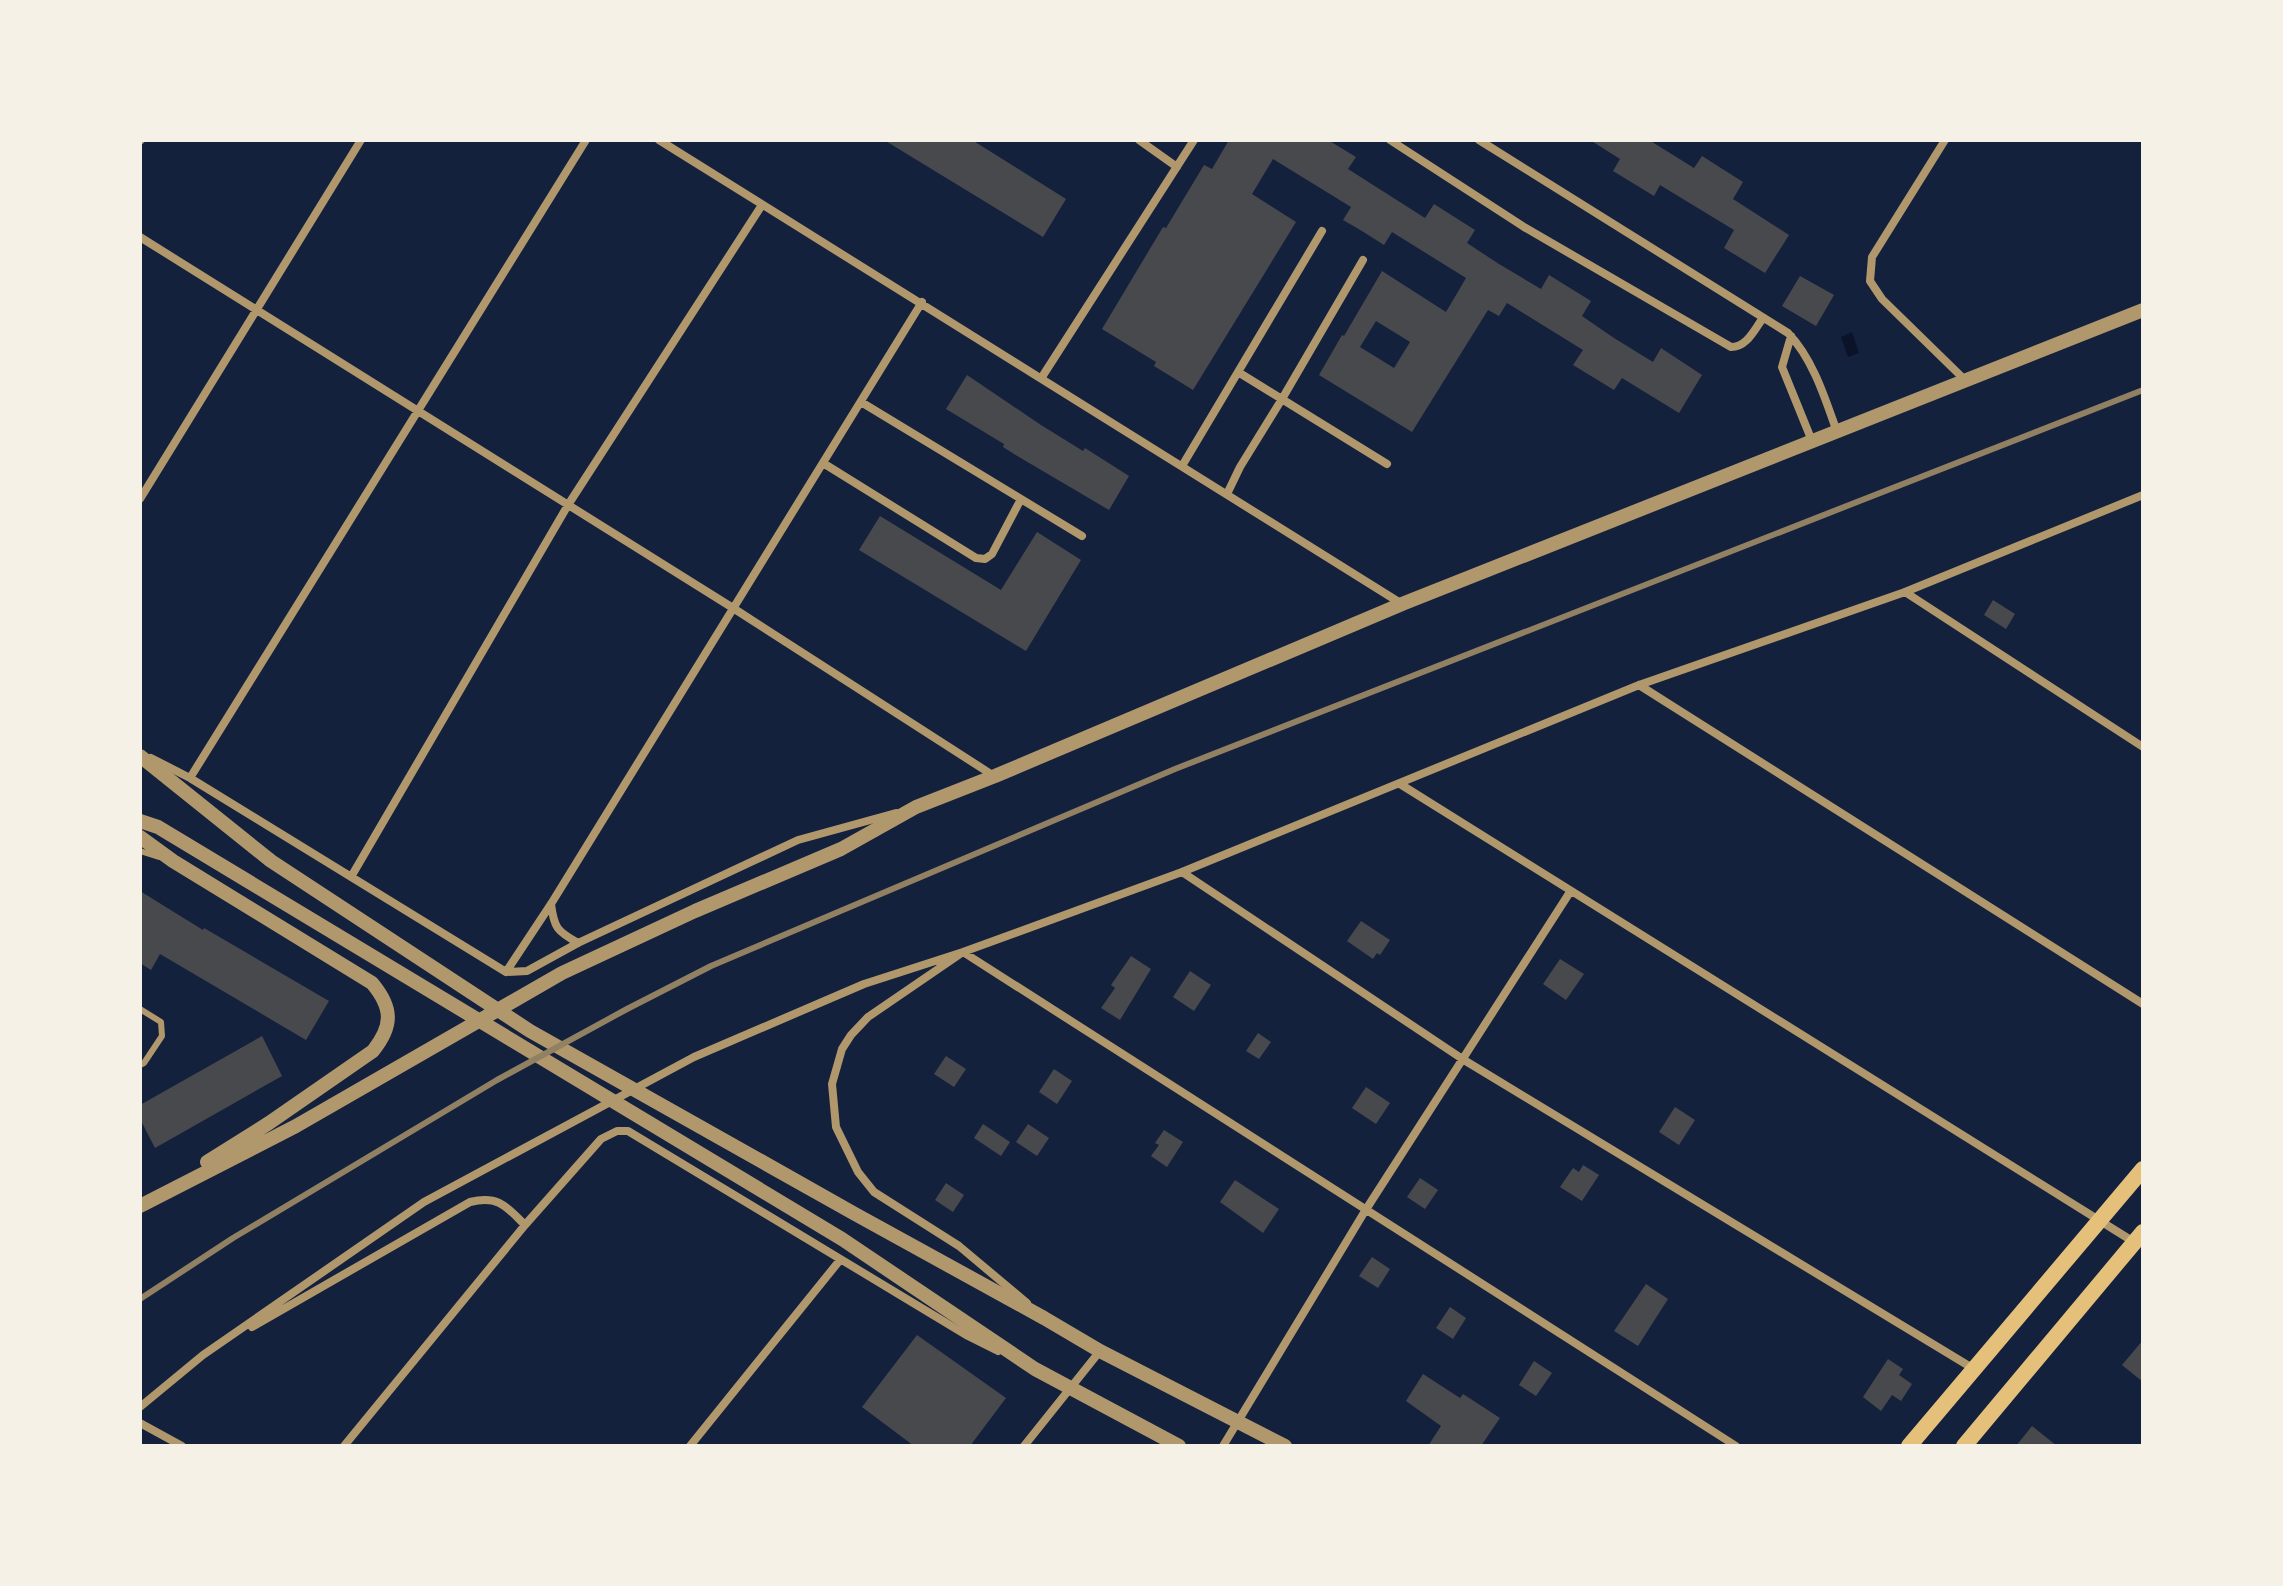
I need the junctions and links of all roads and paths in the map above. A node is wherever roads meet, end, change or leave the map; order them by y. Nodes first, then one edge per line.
1 (361, 140) edge
2 (586, 140) edge
3 (1139, 140) edge
4 (1194, 140) edge
5 (1390, 140) edge
6 (1479, 140) edge
7 (1945, 140) edge
8 (662, 141) edge
9 (1177, 167) junction
10 (762, 205) junction
11 (1322, 231) dead end
12 (140, 237) edge
13 (1363, 260) dead end
14 (922, 302) junction
15 (256, 310) junction
16 (2143, 310) edge
17 (1763, 318) junction
18 (1791, 336) junction
19 (1238, 372) junction
20 (1042, 377) junction
21 (1966, 381) junction
22 (1282, 399) junction
23 (861, 402) junction
24 (417, 411) junction
25 (1837, 432) junction
26 (1812, 441) junction
27 (823, 463) junction
28 (1387, 464) dead end
29 (1182, 466) junction
30 (1227, 494) junction
31 (2143, 495) edge
32 (140, 499) edge
33 (1021, 499) junction
34 (568, 505) junction
35 (1082, 536) dead end
36 (1905, 592) junction
37 (1402, 604) junction
38 (733, 608) junction
39 (1639, 685) junction
40 (2143, 747) edge
41 (140, 754) edge
42 (995, 776) junction
43 (190, 778) junction
44 (1400, 784) junction
45 (916, 807) junction
46 (140, 821) edge
47 (140, 837) edge
48 (140, 851) edge
49 (173, 861) junction
50 (1182, 872) junction
51 (351, 877) junction
52 (1570, 892) junction
53 (551, 904) junction
54 (578, 943) junction
55 (963, 952) junction
56 (506, 972) junction
57 (2143, 1004) edge
58 (140, 1009) edge
59 (1464, 1060) junction
60 (140, 1065) edge
61 (2143, 1169) edge
62 (140, 1205) edge
63 (1365, 1211) junction
64 (2101, 1220) junction
65 (525, 1225) junction
66 (2139, 1237) edge
67 (840, 1260) junction
68 (1044, 1318) junction
69 (1100, 1351) junction
70 (203, 1355) junction
71 (1035, 1369) junction
72 (1974, 1369) junction
73 (1069, 1387) junction
74 (140, 1407) edge
75 (1237, 1421) junction
76 (140, 1423) edge
77 (182, 1446) edge
78 (344, 1446) edge
79 (690, 1446) edge
80 (1024, 1446) edge
81 (1179, 1446) edge
82 (1223, 1446) edge
83 (1285, 1446) edge
84 (1736, 1446) edge
85 (1909, 1446) edge
86 (1964, 1446) edge

1 - 15 street
2 - 24 street
3 - 9 street
4 - 9 street
5 - 17 street
6 - 17 street
7 - 21 street
8 - 10 street
9 - 20 street
10 - 14 street
10 - 34 street
11 - 19 street
12 - 15 street
13 - 22 street
14 - 20 street
14 - 23 street
15 - 24 street
15 - 32 street
16 - 21 street
17 - 18 street
18 - 25 street
18 - 26 street
19 - 22 street
19 - 29 street
20 - 29 street
21 - 25 street
22 - 28 street
22 - 30 street
23 - 27 street
23 - 33 street
24 - 34 street
24 - 43 street
25 - 26 street
26 - 37 street
27 - 33 street
27 - 38 street
29 - 30 street
30 - 37 street
31 - 36 street
33 - 35 street
34 - 38 street
34 - 51 street
36 - 39 street
36 - 40 street
37 - 42 street
38 - 42 street
38 - 53 street
39 - 44 street
39 - 57 street
41 - 43 street
41 - 68 street
42 - 45 street
43 - 51 street
44 - 50 street
44 - 52 street
45 - 54 street
45 - 62 street
46 - 71 street
47 - 49 street
48 - 49 lane
49 - 62 street
50 - 55 street
50 - 59 street
51 - 56 street
52 - 59 street
52 - 64 street
53 - 54 street
53 - 56 street
54 - 56 street
55 - 63 street
55 - 68 street
55 - 70 street
58 - 60 lane
59 - 63 street
59 - 72 street
61 - 64 main road
63 - 75 street
63 - 84 street
64 - 66 street
64 - 72 main road
65 - 67 street
65 - 70 street
65 - 78 street
66 - 86 main road
67 - 71 street
67 - 79 street
68 - 69 street
69 - 73 street
69 - 75 street
70 - 74 street
71 - 73 street
72 - 85 main road
73 - 80 street
73 - 81 street
75 - 82 street
75 - 83 street
76 - 77 street

